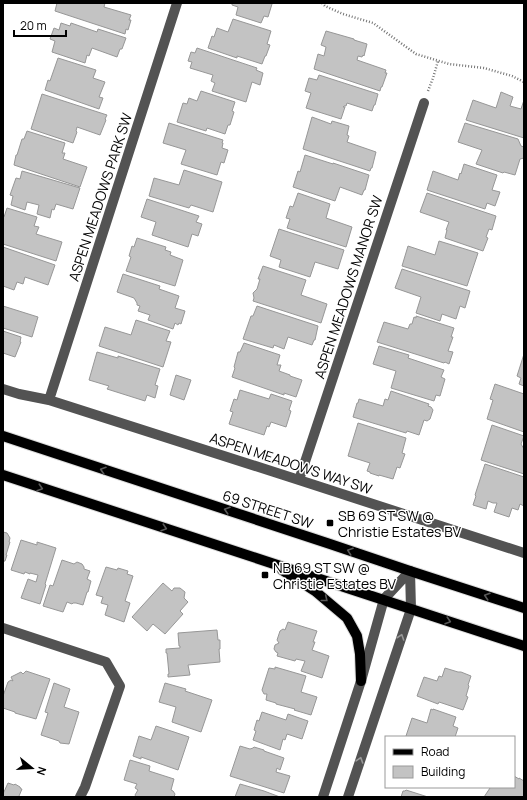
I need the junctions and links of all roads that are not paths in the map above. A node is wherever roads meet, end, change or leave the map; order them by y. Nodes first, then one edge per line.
1 (177, 3) edge
2 (424, 103) road end
3 (3, 389) edge
4 (48, 400) junction
5 (3, 436) edge
6 (3, 475) edge
7 (299, 480) junction
8 (524, 553) edge
9 (270, 562) junction
10 (410, 572) junction
11 (384, 599) junction
12 (524, 608) edge
13 (411, 609) junction
14 (3, 628) edge
15 (524, 646) edge
16 (361, 681) junction
17 (80, 797) edge
18 (323, 797) edge
19 (348, 797) edge

1 - 4 street, ASPEN MEADOWS PARK SW
2 - 7 street, ASPEN MEADOWS MANOR SW
3 - 4 street, ASPEN MEADOWS WAY SW
4 - 7 street, ASPEN MEADOWS WAY SW
10 -> 5 main road, 69 STREET SW
6 -> 9 main road
7 - 8 street, ASPEN MEADOWS WAY SW
9 - 11 main road
9 -> 16 main road
10 - 11 street
12 -> 10 main road, 69 STREET SW
10 - 13 street
11 - 13 main road
11 - 16 street
13 -> 15 main road
19 -> 13 street
14 - 17 street
16 - 18 street

